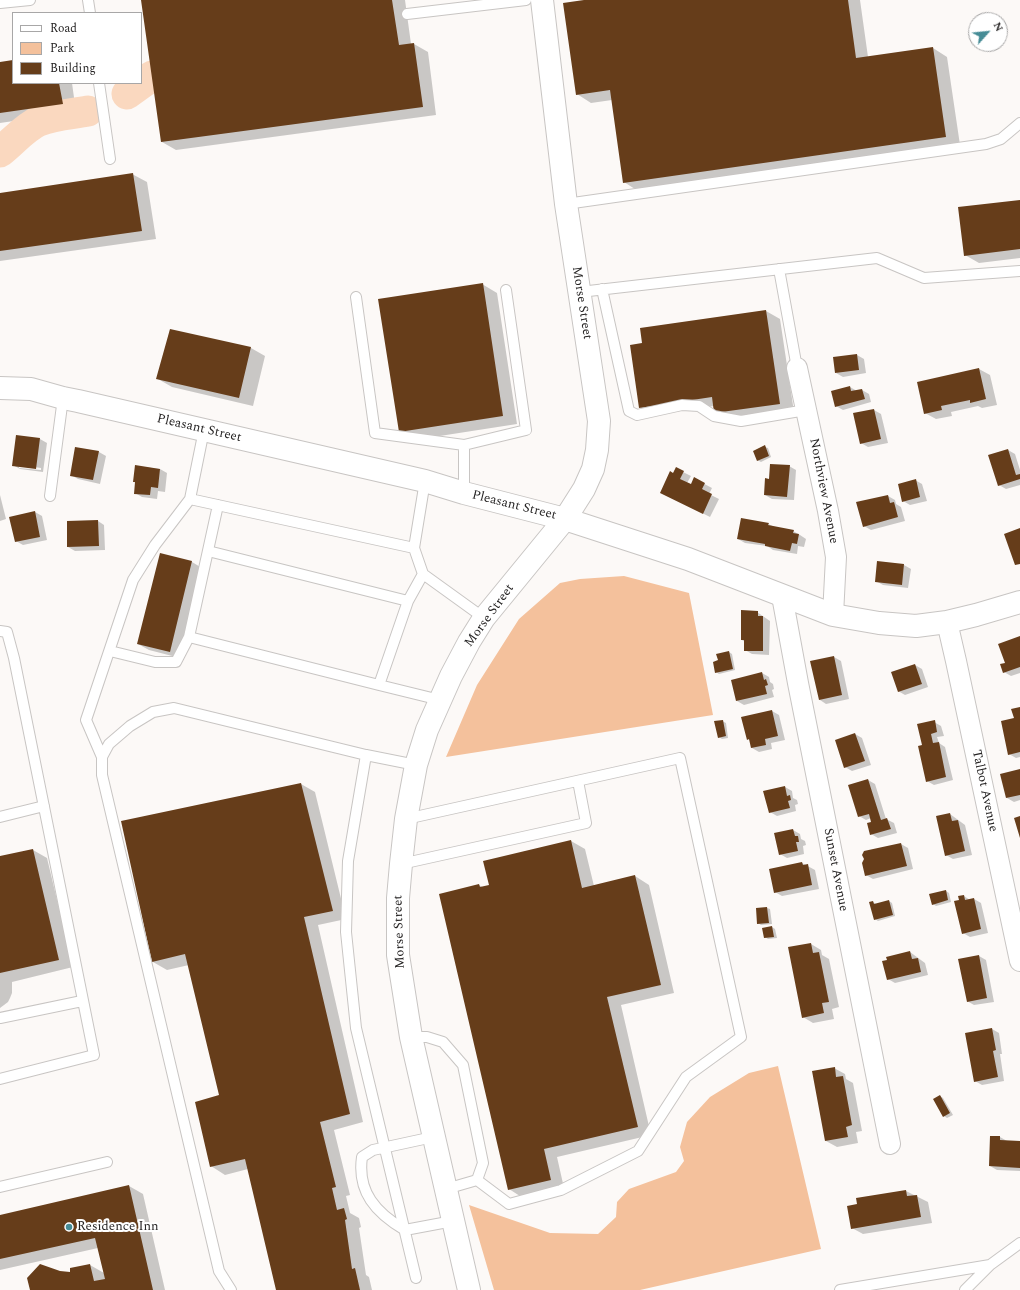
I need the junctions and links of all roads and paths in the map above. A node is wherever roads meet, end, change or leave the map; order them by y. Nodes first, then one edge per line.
1 (30, 0) edge
2 (88, 0) edge
3 (526, 0) edge
4 (542, 0) edge
5 (0, 3) edge
6 (90, 12) edge
7 (407, 14) dead end
8 (99, 84) edge
9 (1020, 123) edge
10 (110, 160) dead end
11 (566, 204) junction
12 (779, 269) junction
13 (1020, 271) edge
14 (602, 289) junction
15 (506, 290) dead end
16 (580, 292) junction
17 (356, 298) dead end
18 (797, 368) joint
19 (0, 388) edge
20 (63, 398) junction
21 (806, 410) junction
22 (204, 430) junction
23 (464, 445) junction
24 (425, 481) junction
25 (464, 493) junction
26 (50, 496) dead end
27 (190, 499) junction
28 (218, 505) junction
29 (565, 519) junction
30 (414, 548) junction
31 (208, 551) junction
32 (423, 574) junction
33 (782, 596) junction
34 (408, 602) junction
35 (1020, 602) edge
36 (833, 615) junction
37 (484, 618) junction
38 (947, 622) junction
39 (0, 631) edge
40 (189, 637) junction
41 (110, 650) junction
42 (379, 685) junction
43 (440, 700) junction
44 (366, 756) junction
45 (102, 757) junction
46 (416, 765) junction
47 (578, 780) junction
48 (44, 806) junction
49 (0, 817) edge
50 (406, 820) junction
51 (401, 864) junction
52 (1020, 961) edge
53 (82, 1001) junction
54 (0, 1018) edge
55 (411, 1037) junction
56 (0, 1079) edge
57 (433, 1137) junction
58 (890, 1144) dead end
59 (385, 1147) junction
60 (107, 1162) dead end
61 (477, 1180) junction
62 (0, 1187) edge
63 (446, 1189) junction
64 (453, 1220) junction
65 (405, 1230) junction
66 (1020, 1243) edge
67 (990, 1265) junction
68 (416, 1278) dead end
69 (230, 1290) edge
70 (469, 1290) edge
71 (840, 1290) edge
72 (965, 1290) edge

1 - 5 lane
2 - 6 lane
3 - 7 lane
4 - 11 street, Morse Street
8 - 10 lane
9 - 11 lane
11 - 16 street, Morse Street
12 - 13 lane
12 - 14 lane
12 - 18 lane
14 - 16 lane
14 - 21 lane
15 - 23 lane
16 - 29 street, Morse Street
17 - 23 lane
18 - 21 street, Northview Avenue
19 - 20 street, Pleasant Street
20 - 22 street, Pleasant Street
20 - 26 lane
21 - 36 street, Northview Avenue
22 - 24 street, Pleasant Street
22 - 27 lane
23 - 25 lane
24 - 25 street, Pleasant Street
24 - 30 lane
25 - 29 street, Pleasant Street
27 - 28 lane
27 - 41 lane
28 - 30 lane
28 - 31 lane
29 - 33 street, Pleasant Street
29 - 37 street, Morse Street
30 - 32 lane
31 - 34 lane
31 - 40 lane
32 - 34 lane
32 - 37 lane
33 - 36 street, Pleasant Street
33 - 58 street, Sunset Avenue
34 - 42 lane
35 - 38 street, Pleasant Street
36 - 38 street, Pleasant Street
37 - 43 street, Morse Street
38 - 52 street, Talbot Avenue
39 - 48 lane
40 - 41 lane
40 - 42 lane
41 - 45 lane
42 - 43 lane
43 - 46 street, Morse Street
44 - 45 lane
44 - 46 lane
44 - 59 lane
45 - 69 lane
46 - 50 street, Morse Street
47 - 50 lane
47 - 51 lane
47 - 61 lane
48 - 49 lane
48 - 53 lane
50 - 51 street, Morse Street
51 - 55 street, Morse Street
53 - 54 lane
53 - 56 lane
55 - 57 street, Morse Street
55 - 61 lane
57 - 59 lane
57 - 63 street, Morse Street
59 - 65 lane
59 - 65 lane
60 - 62 lane
61 - 63 lane
63 - 64 street, Morse Street
64 - 65 lane
64 - 70 street, Morse Street
65 - 68 lane
66 - 67 lane
67 - 71 lane
67 - 72 lane

